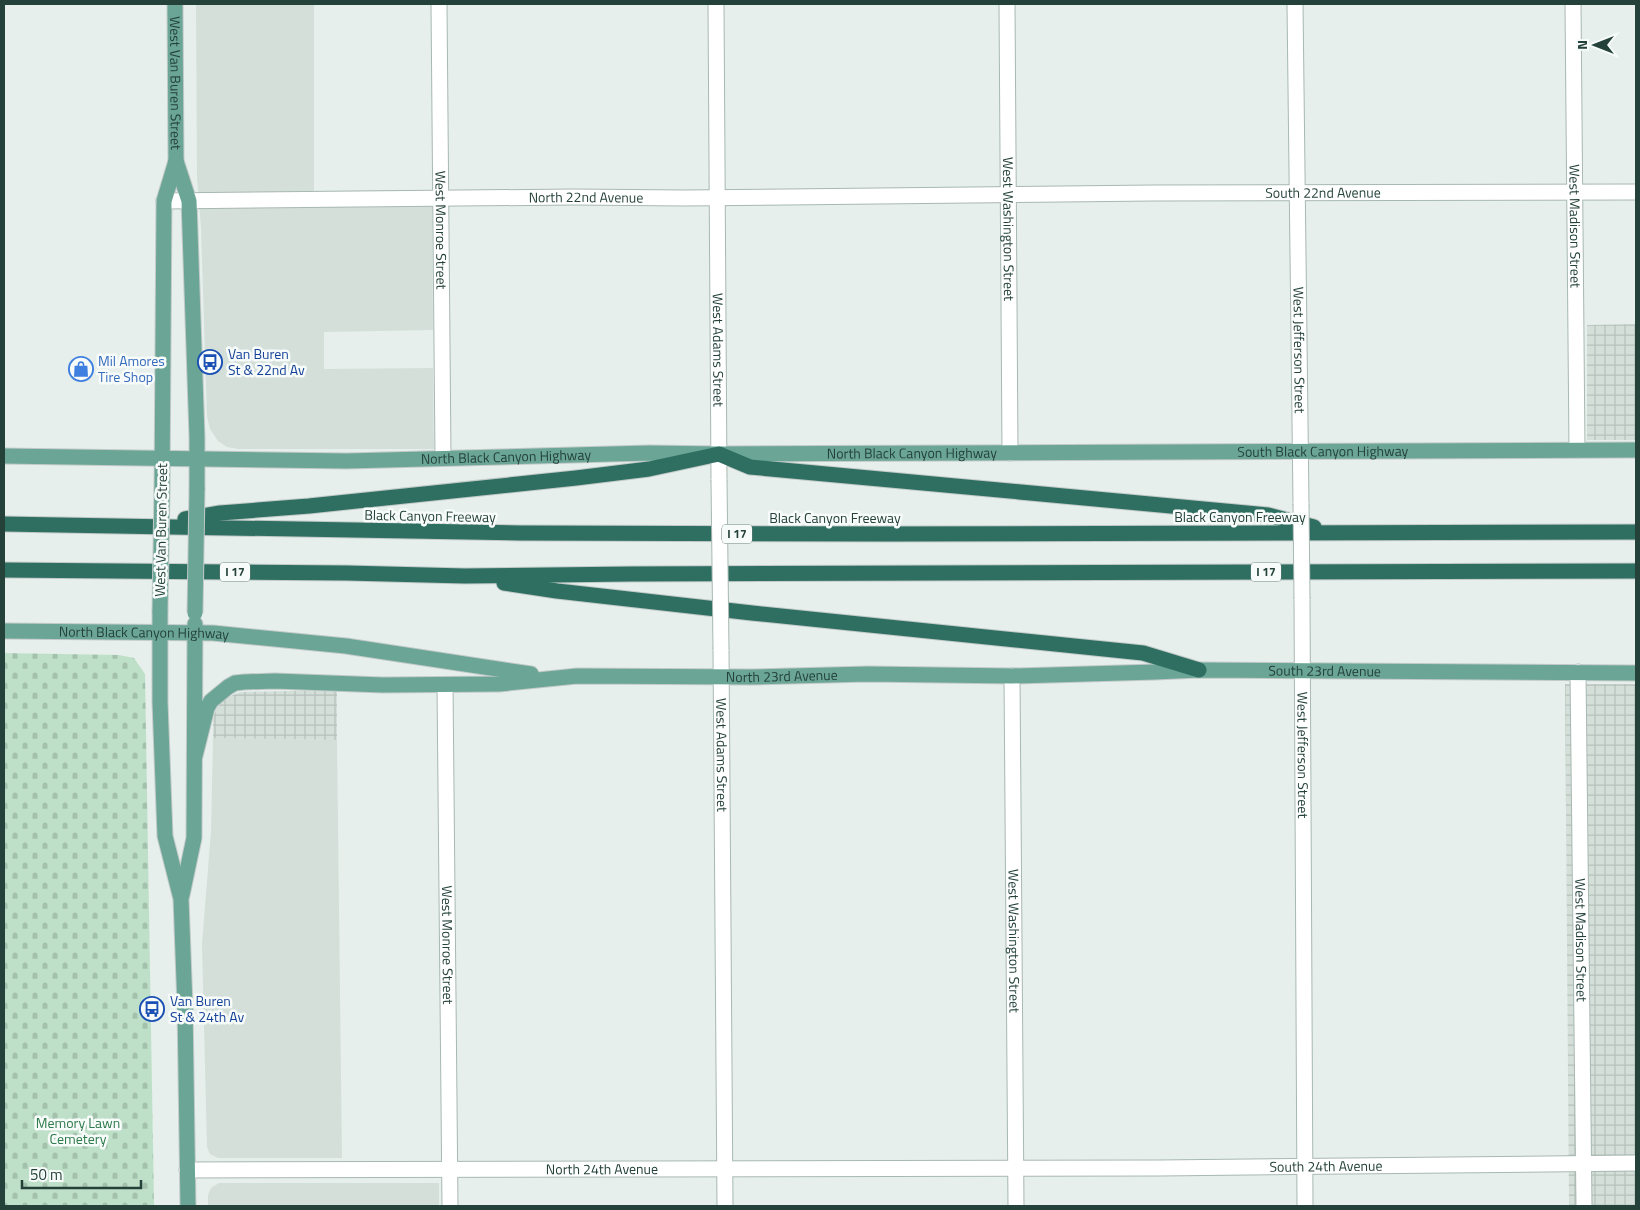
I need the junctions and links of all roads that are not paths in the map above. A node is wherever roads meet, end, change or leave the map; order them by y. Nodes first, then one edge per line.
1 (175, 4) edge
2 (439, 4) edge
3 (716, 4) edge
4 (1007, 4) edge
5 (1295, 4) edge
6 (1573, 4) edge
7 (176, 161) junction
8 (1574, 192) junction
9 (1636, 192) edge
10 (1296, 193) junction
11 (1008, 195) junction
12 (717, 198) junction
13 (441, 199) junction
14 (164, 201) junction
15 (190, 201) junction
16 (1577, 450) junction
17 (1636, 450) edge
18 (1301, 451) junction
19 (1010, 453) junction
20 (719, 454) junction
21 (4, 456) edge
22 (443, 458) junction
23 (162, 459) junction
24 (197, 460) junction
25 (4, 524) edge
26 (137, 527) junction
27 (1636, 532) edge
28 (1337, 533) junction
29 (4, 570) edge
30 (1636, 571) edge
31 (465, 576) junction
32 (4, 631) edge
33 (160, 632) junction
34 (196, 632) junction
35 (1199, 670) junction
36 (1303, 670) junction
37 (1578, 672) junction
38 (1636, 672) edge
39 (1012, 676) junction
40 (552, 677) junction
41 (721, 677) junction
42 (445, 685) junction
43 (195, 756) junction
44 (181, 899) junction
45 (1636, 1163) edge
46 (1583, 1164) junction
47 (1305, 1167) junction
48 (1016, 1168) junction
49 (725, 1169) junction
50 (187, 1170) junction
51 (450, 1170) junction
52 (188, 1206) edge
53 (450, 1206) edge
54 (726, 1206) edge
55 (1016, 1206) edge
56 (1305, 1206) edge
57 (1584, 1206) edge

1 - 7 main road, West Van Buren Street
2 - 13 street, West Monroe Street
3 - 12 street, West Adams Street
4 - 11 street, West Washington Street
5 - 10 street, West Jefferson Street
6 - 8 street, West Madison Street
7 - 14 main road, West Van Buren Street
7 - 15 main road, West Van Buren Street
8 - 9 street, South 22nd Avenue
8 - 10 street, South 22nd Avenue
8 - 16 street, West Madison Street
10 - 11 street, South 22nd Avenue
10 - 18 street, West Jefferson Street
11 - 12 street, North 22nd Avenue
11 - 19 street, West Washington Street
12 - 13 street, North 22nd Avenue
12 - 20 street, West Adams Street
13 - 15 street, North 22nd Avenue
13 - 22 street, West Monroe Street
14 - 15 street, North 22nd Avenue
14 - 23 main road, West Van Buren Street
15 - 24 main road, West Van Buren Street
16 - 17 main road, South Black Canyon Highway
16 - 18 main road, South Black Canyon Highway
18 - 19 main road, South Black Canyon Highway
18 - 36 street, West Jefferson Street, bridge
19 - 20 main road, North Black Canyon Highway
20 - 22 main road, North Black Canyon Highway
20 - 26 highway
20 - 28 highway
20 - 41 street, West Adams Street, bridge
21 - 23 main road, North Black Canyon Highway
22 - 24 main road, North Black Canyon Highway
23 - 24 main road, North Black Canyon Highway
23 - 33 main road, West Van Buren Street, bridge
24 - 34 main road, West Van Buren Street, bridge
25 - 26 highway, Black Canyon Freeway / I 17
26 - 28 highway, Black Canyon Freeway / I 17
27 - 28 highway, Black Canyon Freeway / I 17
29 - 31 highway, I 17
30 - 31 highway, I 17
31 - 35 highway
32 - 33 main road, North Black Canyon Highway
33 - 34 main road, North Black Canyon Highway
33 - 44 main road, West Van Buren Street
34 - 40 main road, North Black Canyon Highway
34 - 43 main road, West Van Buren Street
35 - 36 main road, South 23rd Avenue
35 - 39 main road, South 23rd Avenue
36 - 37 main road, South 23rd Avenue
36 - 47 street, West Jefferson Street
37 - 38 main road, South 23rd Avenue
37 - 46 street, West Madison Street
39 - 41 main road, North 23rd Avenue
39 - 48 street, West Washington Street
40 - 41 main road, North 23rd Avenue
40 - 42 main road
41 - 49 street, West Adams Street
42 - 43 main road
42 - 51 street, West Monroe Street
43 - 44 main road, West Van Buren Street
44 - 50 main road, West Van Buren Street
45 - 46 street, South 24th Avenue
46 - 47 street, South 24th Avenue
46 - 57 street, West Madison Street
47 - 48 street, South 24th Avenue
47 - 56 street, West Jefferson Street
48 - 49 street, North 24th Avenue
48 - 55 street, West Washington Street
49 - 51 street, North 24th Avenue
49 - 54 street, West Adams Street
50 - 51 street, North 24th Avenue
50 - 52 main road, West Van Buren Street
51 - 53 street, West Monroe Street

